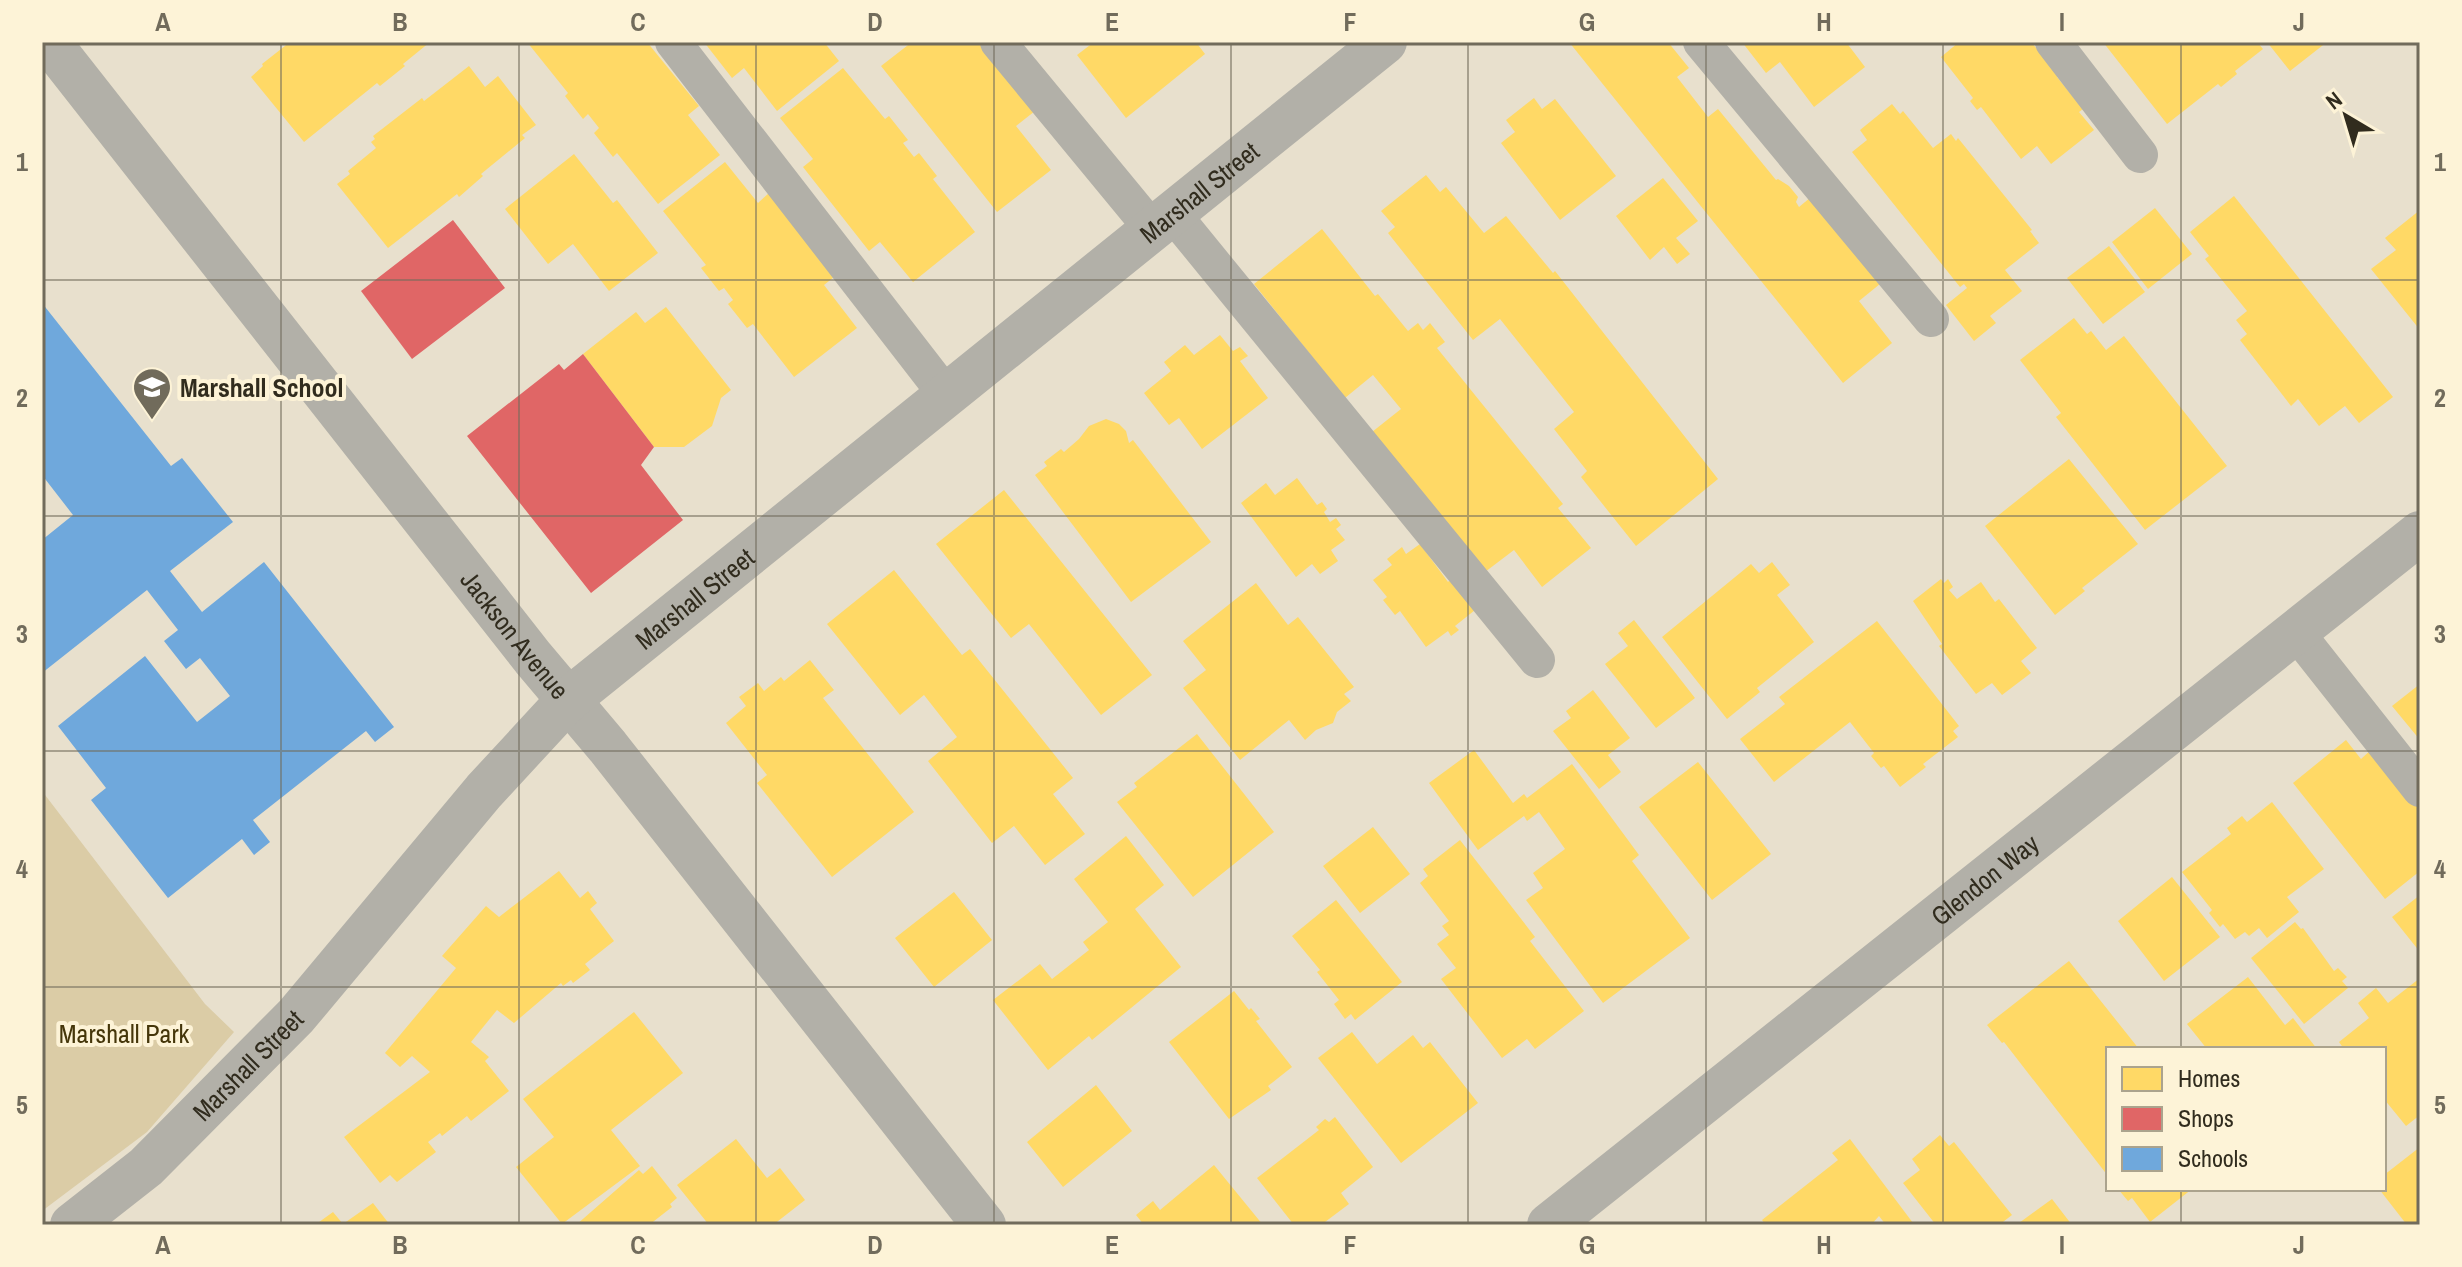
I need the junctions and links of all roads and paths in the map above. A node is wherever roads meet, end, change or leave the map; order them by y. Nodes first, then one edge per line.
1 (49, 42) edge
2 (673, 42) edge
3 (998, 42) edge
4 (1385, 42) edge
5 (1701, 42) edge
6 (2053, 42) edge
7 (2140, 155) dead end
8 (1163, 222) junction
9 (1931, 319) dead end
10 (947, 396) junction
11 (2415, 548) edge
12 (2296, 632) junction
13 (1537, 660) dead end
14 (568, 700) junction
15 (2420, 789) edge
16 (72, 1225) edge
17 (984, 1225) edge
18 (1549, 1225) edge

1 - 14 street, Jackson Avenue
2 - 10 lane
3 - 8 lane
4 - 8 street, Marshall Street
5 - 9 lane
6 - 7 lane
8 - 10 street, Marshall Street
8 - 13 lane
10 - 14 street, Marshall Street
11 - 12 street, Glendon Way
12 - 15 lane
12 - 18 street, Glendon Way
14 - 16 street, Marshall Street
14 - 17 street, Jackson Avenue

